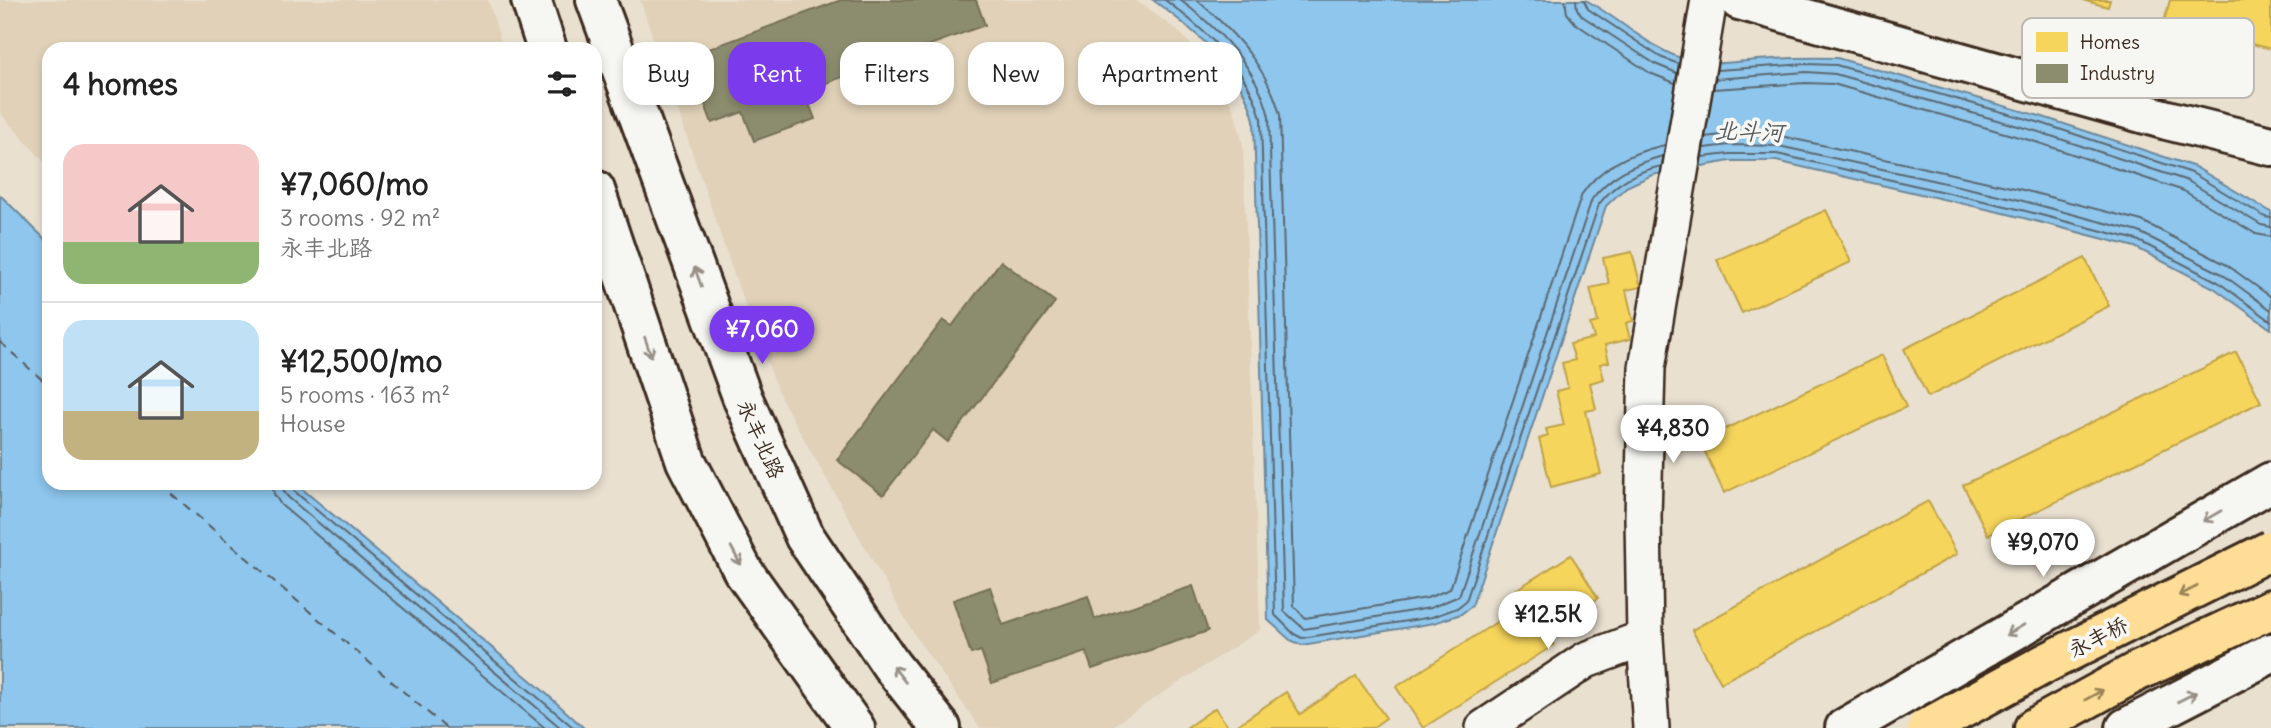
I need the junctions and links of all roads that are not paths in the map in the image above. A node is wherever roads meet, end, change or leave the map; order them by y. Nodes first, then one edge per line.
1 (531, 0) edge
2 (596, 0) edge
3 (1709, 0) edge
4 (1739, 0) edge
5 (545, 42) edge
6 (2022, 79) edge
7 (2089, 98) edge
8 (2271, 146) edge
9 (602, 211) edge
10 (2271, 482) edge
11 (2271, 550) edge
12 (2271, 609) edge
13 (1645, 638) junction
14 (2271, 653) edge
15 (855, 728) edge
16 (941, 728) edge
17 (1484, 728) edge
18 (1651, 728) edge
19 (1845, 728) edge
20 (1927, 728) edge
21 (2034, 728) edge
22 (2126, 728) edge

1 - 5 main road
16 -> 2 main road, 永丰北路
3 - 13 street
4 - 6 main road
7 - 8 main road
9 -> 15 main road
10 -> 19 main road
11 -> 20 main road, 永丰桥, bridge
21 -> 12 main road
13 - 17 street
13 - 18 street
22 -> 14 main road

